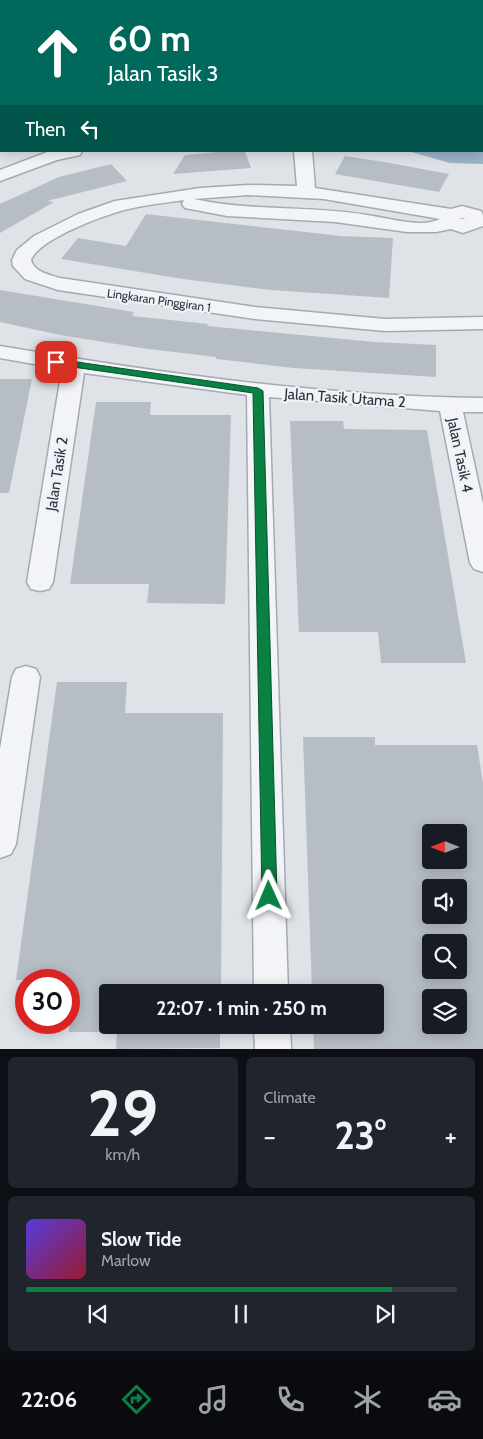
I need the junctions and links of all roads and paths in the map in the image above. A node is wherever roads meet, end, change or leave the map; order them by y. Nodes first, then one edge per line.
1 (70, 152) edge
2 (290, 152) edge
3 (303, 152) edge
4 (0, 176) edge
5 (298, 191) junction
6 (181, 196) junction
7 (451, 219) junction
8 (480, 223) edge
9 (483, 323) edge
10 (0, 352) edge
11 (74, 366) junction
12 (258, 391) junction
13 (450, 405) junction
14 (483, 405) edge
15 (483, 563) edge
16 (40, 582) dead end
17 (26, 678) dead end
18 (0, 844) edge
19 (271, 984) edge
20 (272, 1034) edge
21 (273, 1049) edge

1 - 4 street
2 - 5 street
3 - 5 street
5 - 6 street, Lingkaran Pinggiran 1
5 - 7 street, Lingkaran Pinggiran 1
6 - 7 street
6 - 9 street, Lingkaran Pinggiran 1
7 - 8 street
10 - 11 street, Jalan Tasik Utama 2
11 - 12 street, Jalan Tasik Utama 2
11 - 16 street, Jalan Tasik 2
12 - 13 street, Jalan Tasik Utama 2
12 - 19 street
13 - 14 street, Jalan Tasik Utama 2
13 - 15 street, Jalan Tasik 4
17 - 18 street
20 - 21 street

